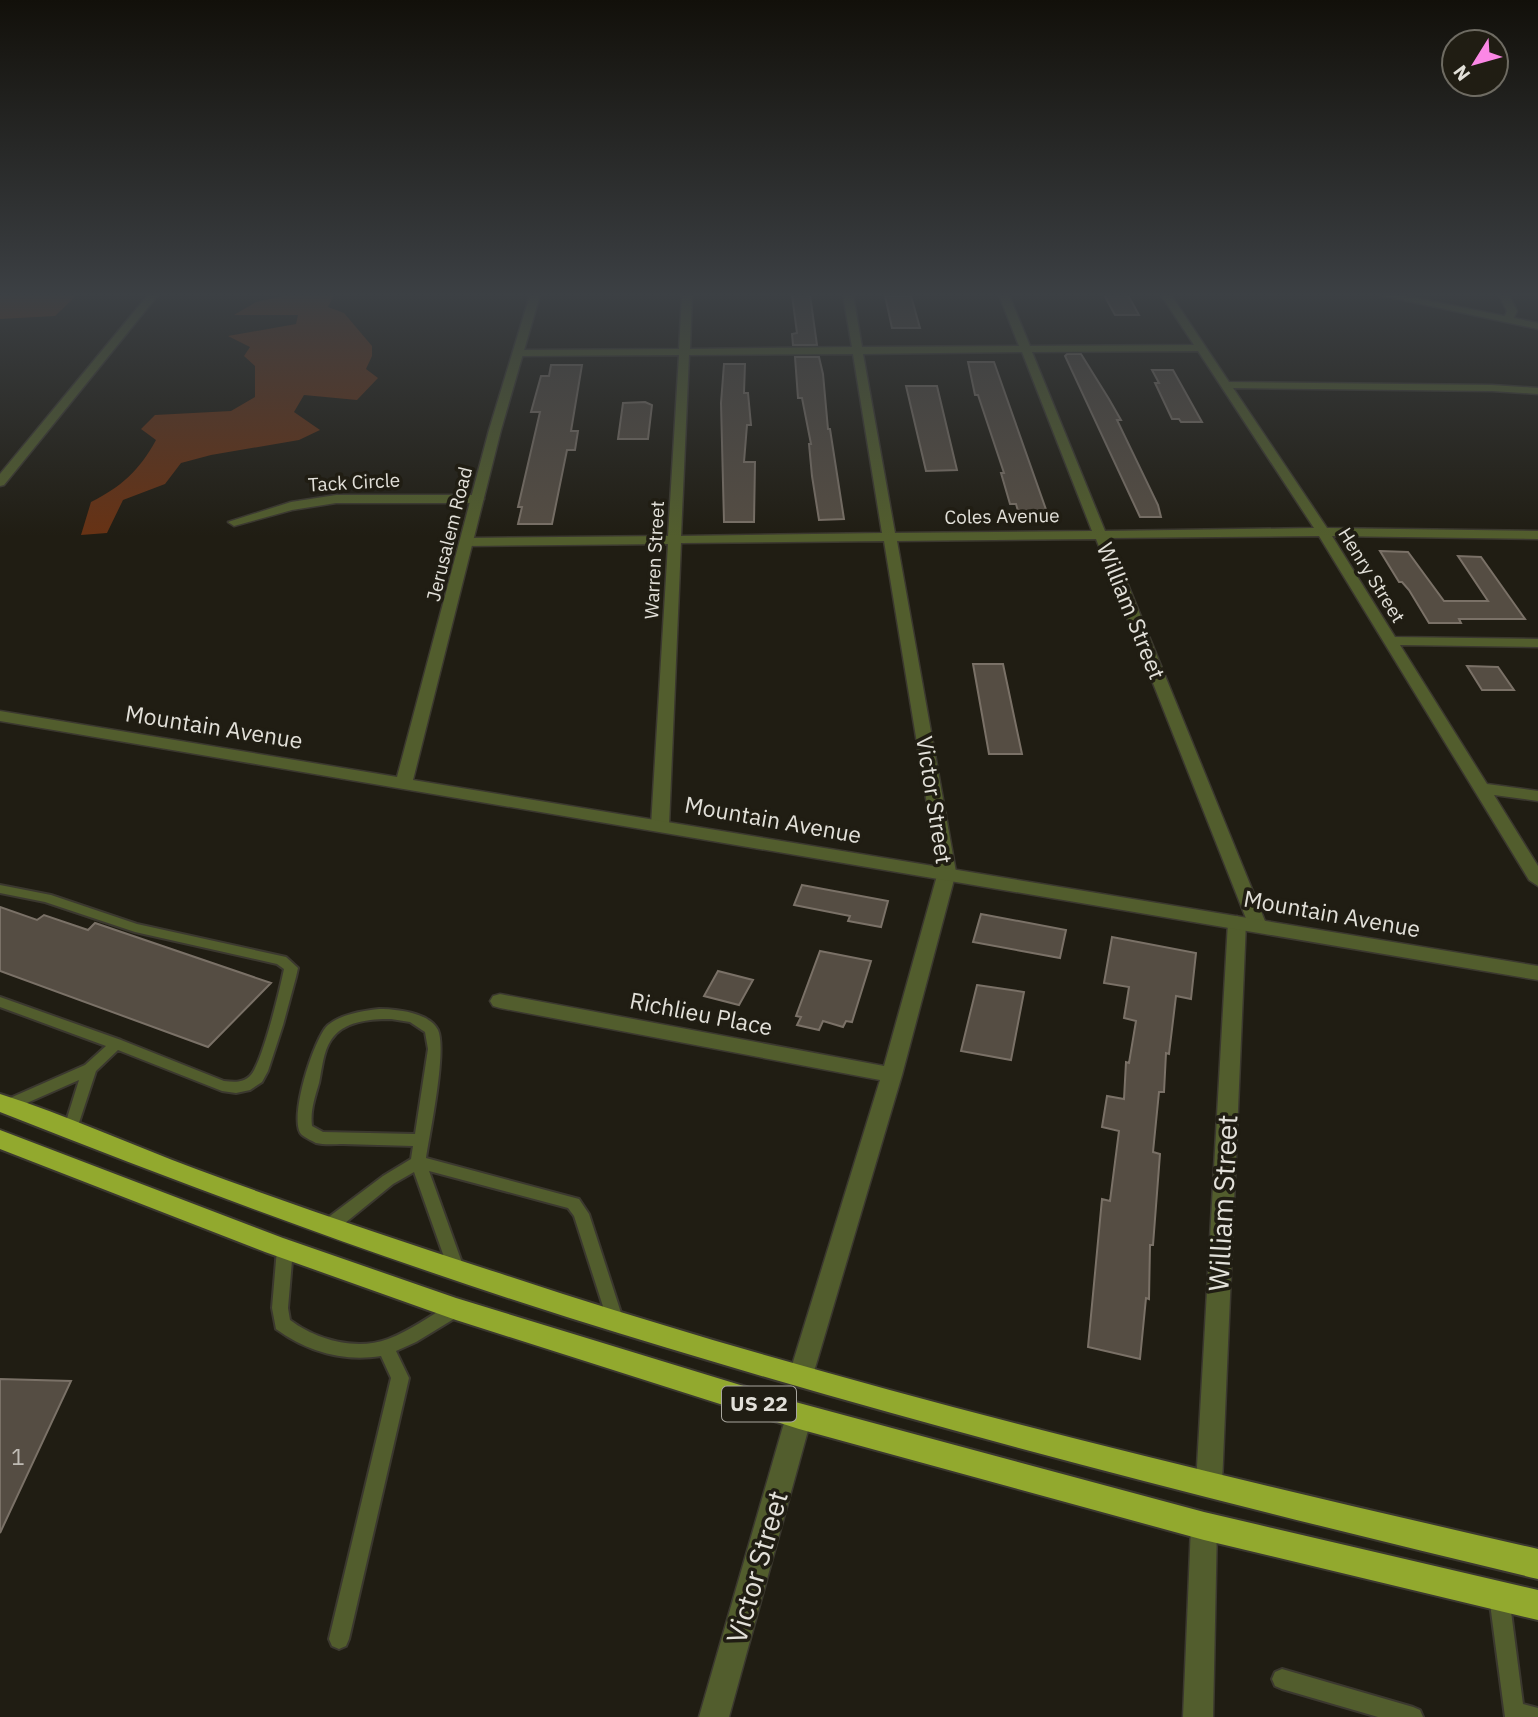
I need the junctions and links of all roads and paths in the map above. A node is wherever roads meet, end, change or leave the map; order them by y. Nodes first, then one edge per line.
1 (87, 375) edge
2 (512, 375) edge
3 (683, 375) edge
4 (861, 375) edge
5 (1036, 375) edge
6 (1219, 375) edge
7 (1226, 385) junction
8 (1538, 391) edge
9 (0, 482) edge
10 (478, 499) junction
11 (234, 522) dead end
12 (1323, 532) junction
13 (1100, 534) junction
14 (1538, 535) edge
15 (889, 537) junction
16 (674, 539) junction
17 (467, 542) junction
18 (1390, 641) junction
19 (1538, 643) edge
20 (0, 716) edge
21 (404, 783) junction
22 (1482, 788) junction
23 (1538, 796) edge
24 (660, 826) junction
25 (946, 874) junction
26 (1538, 880) edge
27 (0, 889) edge
28 (1248, 924) junction
29 (1538, 973) edge
30 (500, 1001) dead end
31 (0, 1002) edge
32 (431, 1030) joint
33 (116, 1044) junction
34 (90, 1069) junction
35 (892, 1075) junction
36 (3, 1104) edge
37 (70, 1131) junction
38 (0, 1139) edge
39 (419, 1140) junction
40 (418, 1162) junction
41 (328, 1227) junction
42 (285, 1249) junction
43 (457, 1271) junction
44 (456, 1310) junction
45 (616, 1322) junction
46 (386, 1348) junction
47 (801, 1375) junction
48 (799, 1416) junction
49 (1209, 1484) junction
50 (1204, 1526) junction
51 (1538, 1564) edge
52 (1499, 1596) junction
53 (1538, 1605) edge
54 (339, 1639) dead end
55 (1282, 1679) dead end
56 (1521, 1715) edge
57 (714, 1717) edge
58 (1198, 1717) edge
59 (1413, 1717) edge

1 - 9 street
2 - 10 street, Jerusalem Road
3 - 16 street, Warren Street
4 - 15 street, Victor Street
5 - 13 street, William Street
6 - 7 street, Henry Street
7 - 8 street
7 - 12 street, Henry Street
10 - 11 street, Tack Circle
10 - 17 street, Jerusalem Road
12 - 13 street, Coles Avenue
12 - 14 street, Coles Avenue
12 - 18 street, Henry Street
13 - 15 street, Coles Avenue
13 - 28 street, William Street
15 - 16 street, Coles Avenue
15 - 25 street, Victor Street
16 - 17 street, Coles Avenue
16 - 24 street, Warren Street
17 - 21 street, Jerusalem Road
18 - 19 street
18 - 22 street, Henry Street
20 - 21 street, Mountain Avenue
21 - 24 street, Mountain Avenue
22 - 23 street
22 - 26 street, Henry Street
24 - 25 street, Mountain Avenue
25 - 28 street, Mountain Avenue
25 - 35 street, Victor Street
27 - 33 lane
28 - 29 street, Mountain Avenue
28 - 49 street, William Street
30 - 35 street, Richlieu Place
31 - 33 lane
32 - 39 lane
32 - 39 lane
33 - 34 lane
34 - 36 lane
34 - 37 lane
35 - 47 street, Victor Street
36 - 37 highway, US 22
37 - 41 highway, US 22
38 - 42 highway, US 22
39 - 40 lane
40 - 41 lane
40 - 43 lane
40 - 45 lane
41 - 43 highway, US 22
42 - 44 highway, US 22
42 - 46 lane
43 - 45 highway, US 22
44 - 46 lane
44 - 48 highway, US 22
45 - 47 highway, US 22
46 - 54 lane
47 - 49 highway, US 22
48 - 50 highway, US 22
48 - 57 street, Victor Street
49 - 51 highway, US 22
50 - 52 highway, US 22
50 - 58 street
52 - 53 highway, US 22
52 - 56 lane
55 - 59 lane

